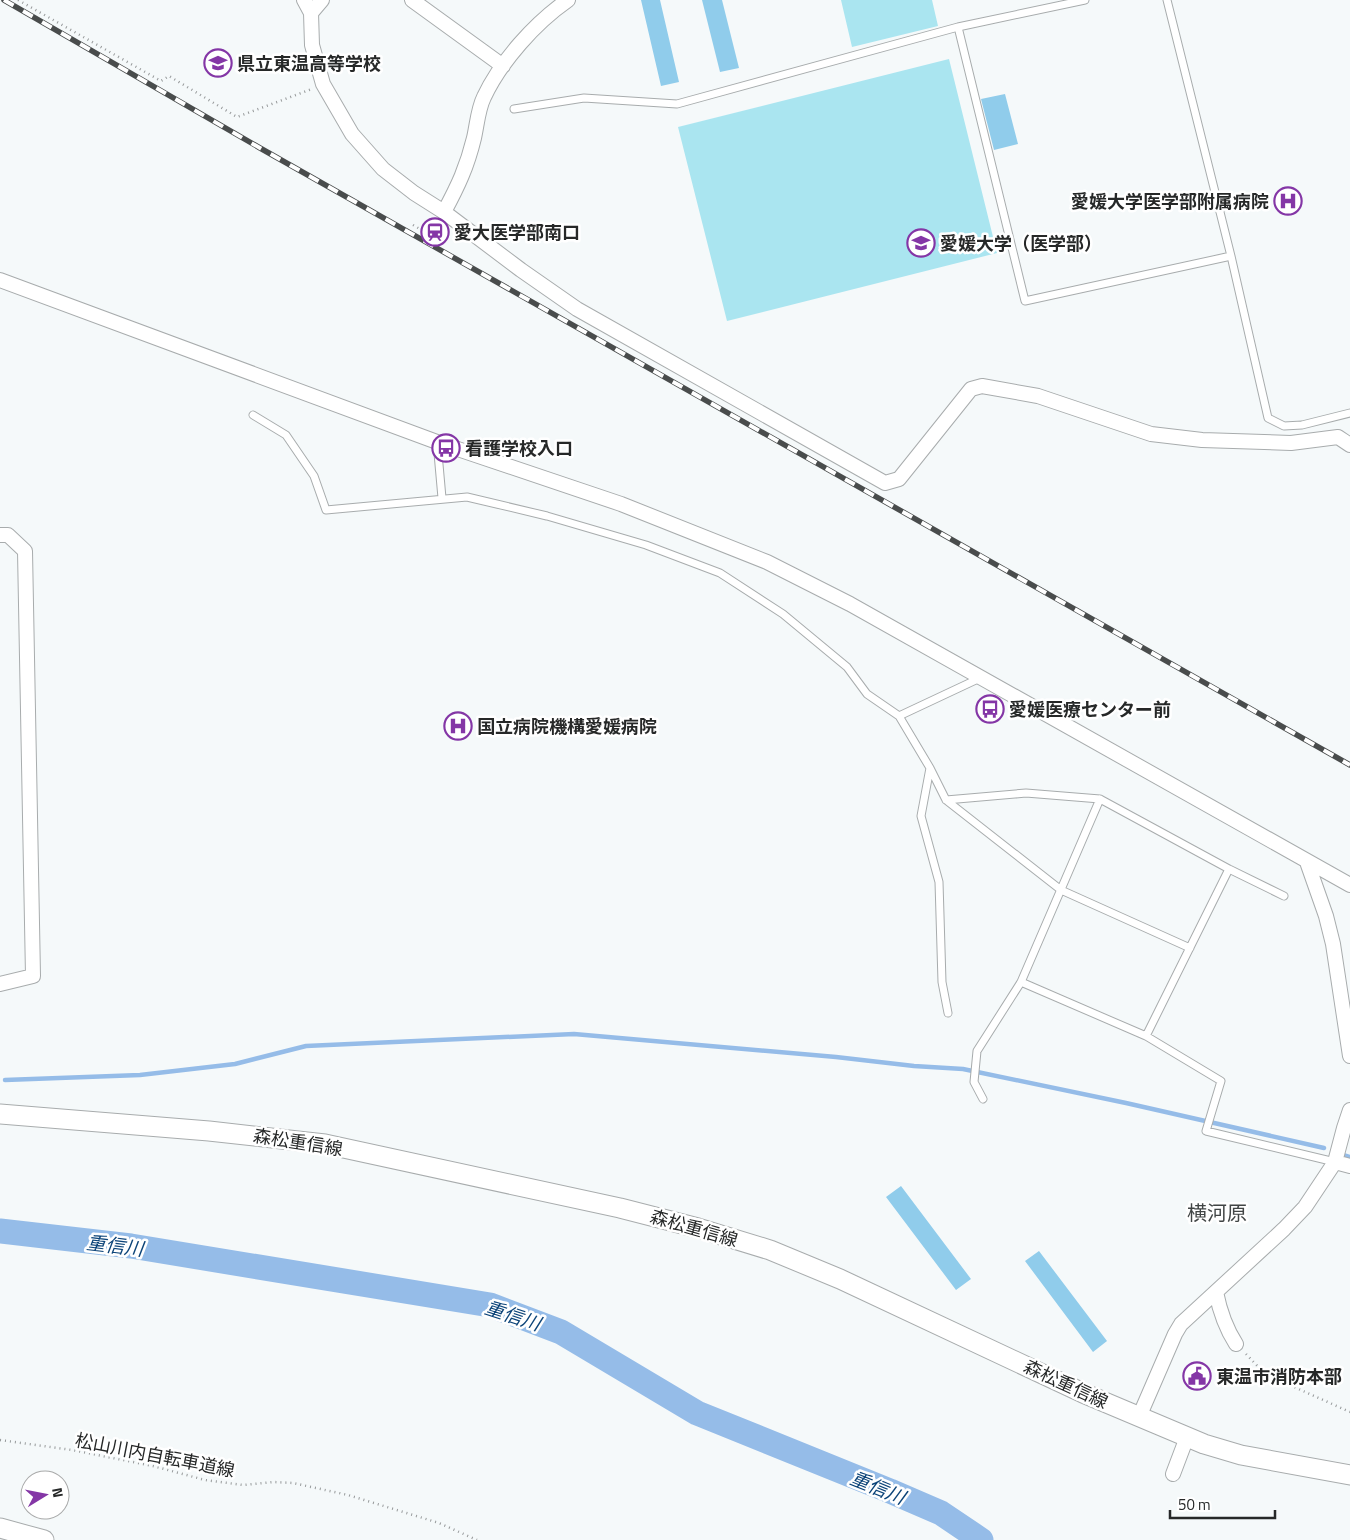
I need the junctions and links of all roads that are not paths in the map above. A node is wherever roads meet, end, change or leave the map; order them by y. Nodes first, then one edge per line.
1 (304, 0) edge
2 (322, 0) edge
3 (412, 0) edge
4 (568, 0) edge
5 (1085, 0) edge
6 (1167, 0) edge
7 (553, 4) edge
8 (311, 13) junction
9 (958, 28) junction
10 (503, 66) junction
11 (514, 109) dead end
12 (444, 212) junction
13 (1231, 256) junction
14 (0, 280) edge
15 (1350, 413) edge
16 (253, 415) dead end
17 (438, 442) junction
18 (1350, 445) edge
19 (442, 498) junction
20 (0, 535) edge
21 (980, 678) junction
22 (899, 716) junction
23 (930, 768) junction
24 (1100, 799) junction
25 (946, 800) junction
26 (1307, 862) junction
27 (1229, 869) junction
28 (1350, 885) edge
29 (1061, 890) junction
30 (1284, 896) dead end
31 (1190, 948) junction
32 (1021, 982) junction
33 (0, 984) edge
34 (948, 1013) dead end
35 (1146, 1036) junction
36 (1350, 1056) edge
37 (983, 1099) dead end
38 (1350, 1110) edge
39 (0, 1114) edge
40 (1335, 1162) junction
41 (1350, 1166) edge
42 (1216, 1292) junction
43 (1236, 1344) road end
44 (1139, 1417) junction
45 (1187, 1437) junction
46 (1173, 1474) dead end
47 (1350, 1475) edge
48 (0, 1528) edge
49 (44, 1540) edge

1 - 8 street
2 - 8 street
3 - 10 street
4 - 7 street
5 - 9 lane
6 - 13 lane
7 - 10 street
8 - 12 street
9 - 11 lane
9 - 13 lane
10 - 12 street
12 - 18 street
13 - 15 lane
14 - 17 street
16 - 19 lane
17 - 19 lane
17 - 21 street
19 - 22 lane
20 - 33 street
21 - 22 lane
21 - 26 street
22 - 23 lane
23 - 25 lane
23 - 34 lane
24 - 25 lane
24 - 27 lane
24 - 29 lane
25 - 29 lane
26 - 28 street
26 - 36 street
27 - 30 lane
27 - 31 lane
29 - 31 lane
29 - 32 lane
31 - 35 lane
32 - 35 lane
32 - 37 lane
35 - 40 lane
38 - 40 street
39 - 44 main road, 森松重信線
40 - 41 street
40 - 42 street
42 - 43 street
42 - 44 street
44 - 45 main road, 森松重信線
45 - 46 street
45 - 47 main road, 森松重信線
48 - 49 main road

